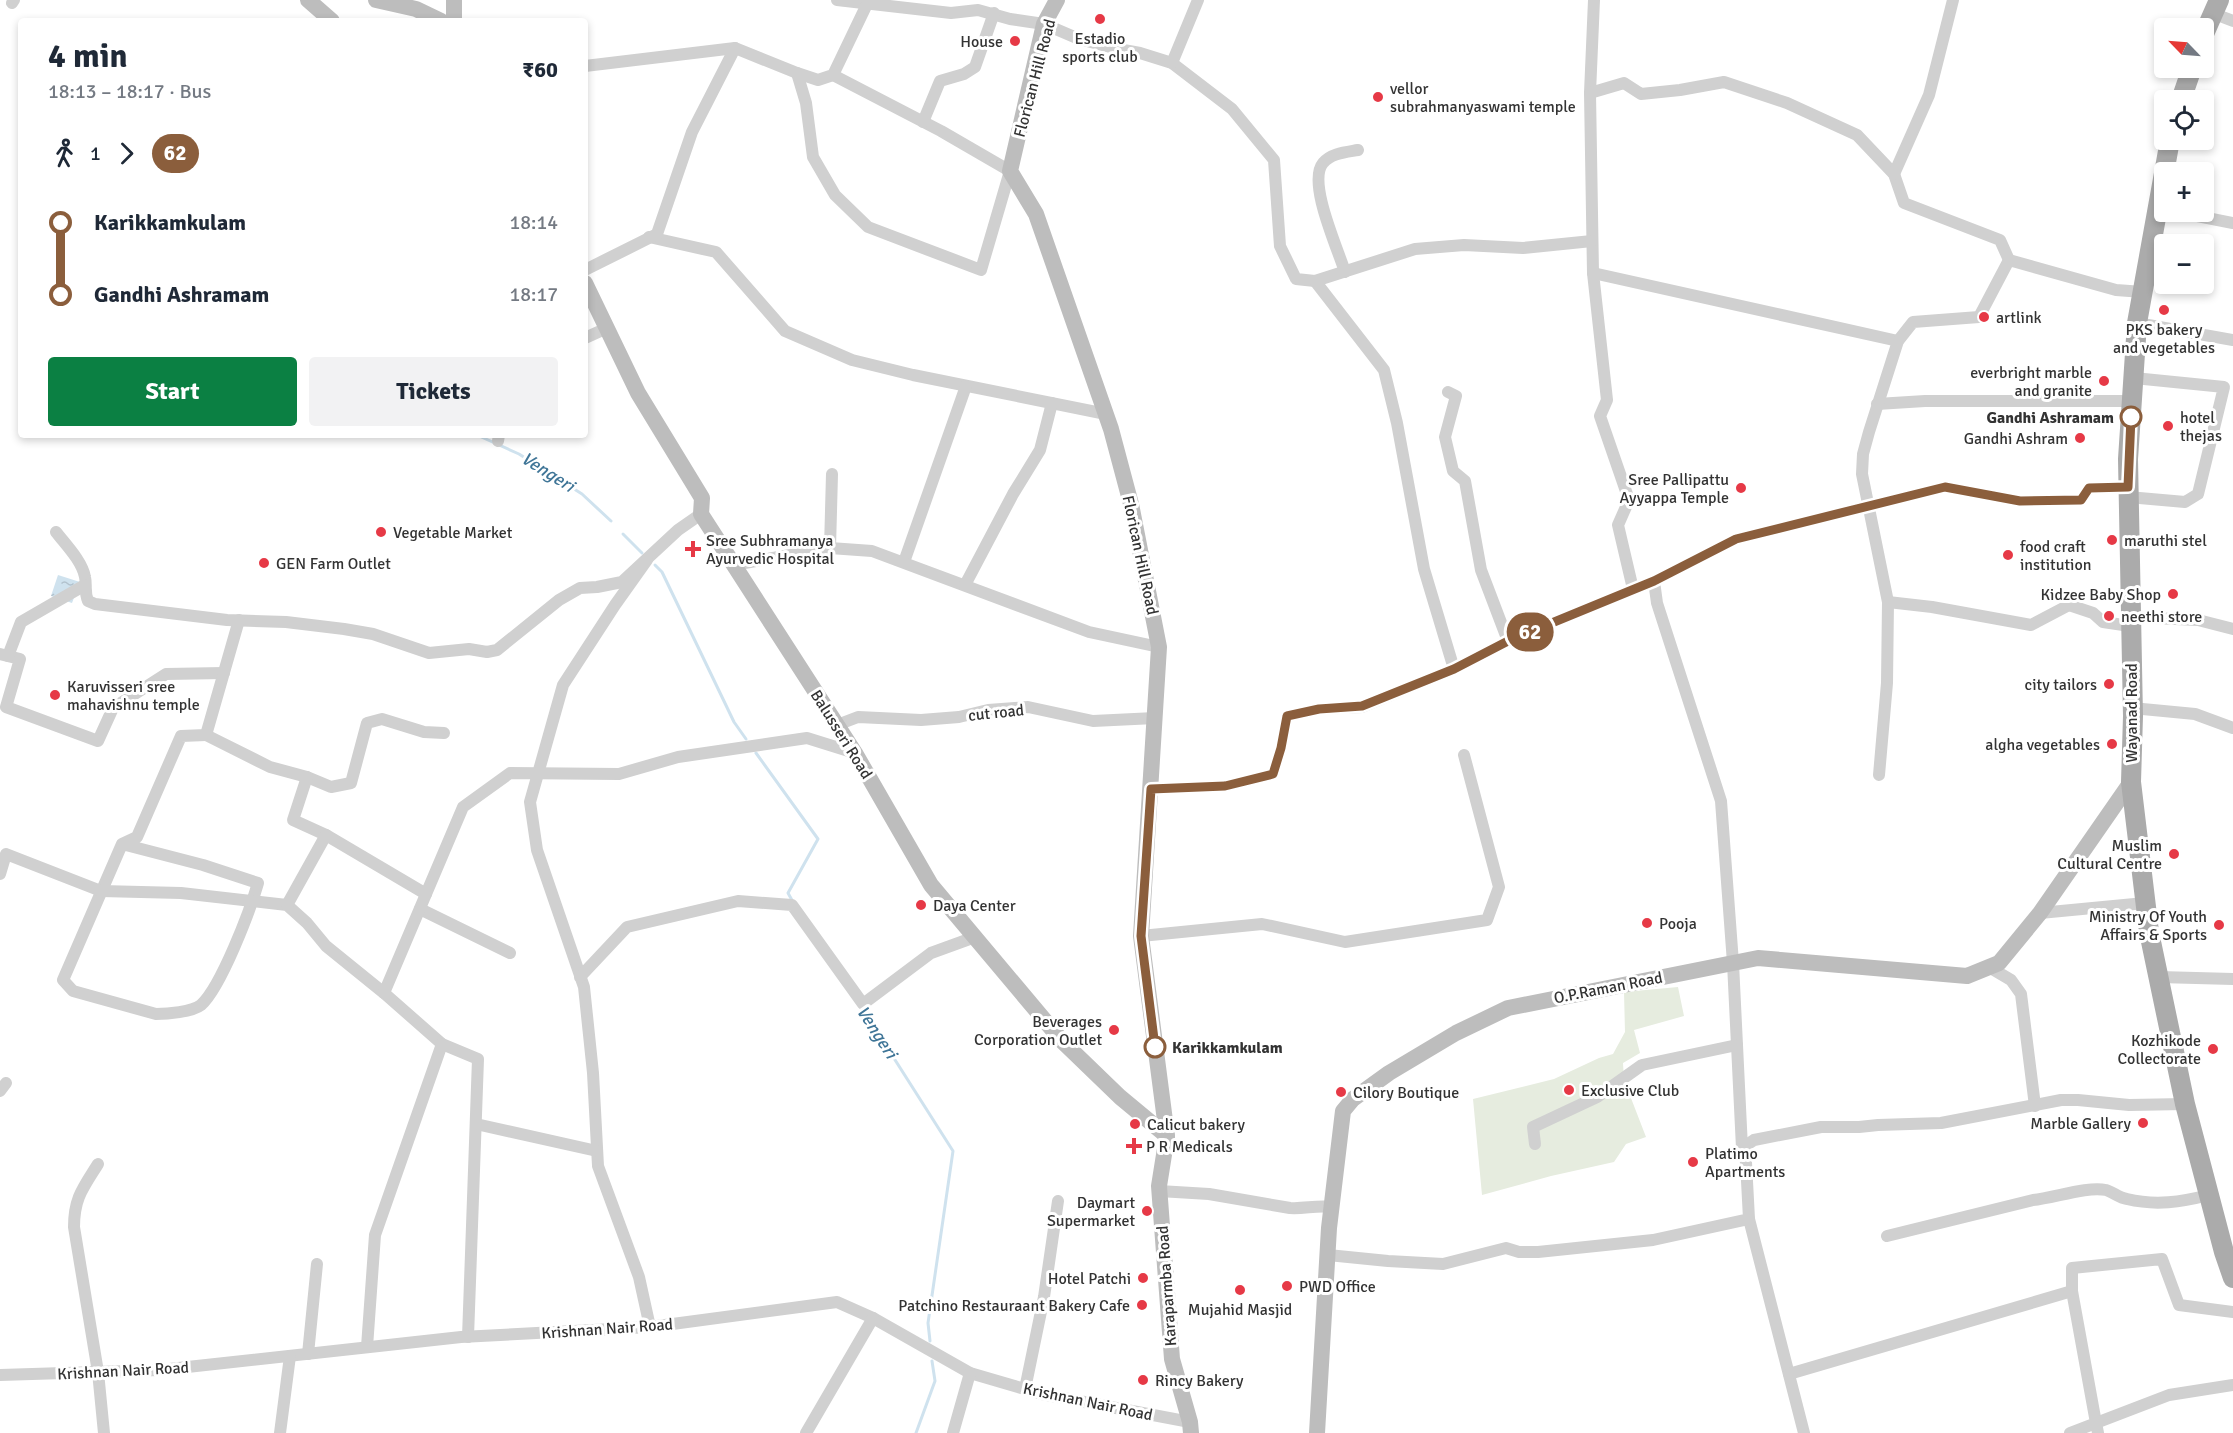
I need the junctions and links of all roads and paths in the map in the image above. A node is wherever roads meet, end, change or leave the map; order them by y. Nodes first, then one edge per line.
1 (308, 0) edge
2 (376, 0) edge
3 (454, 0) edge
4 (837, 0) edge
5 (956, 0) edge
6 (1057, 0) edge
7 (1198, 0) edge
8 (1594, 0) edge
9 (1953, 0) edge
10 (868, 2) edge
11 (2216, 7) edge
12 (951, 13) junction
13 (994, 13) junction
14 (329, 18) edge
15 (435, 18) edge
16 (454, 18) edge
17 (2233, 21) edge
18 (1044, 24) junction
19 (735, 48) junction
20 (1172, 63) junction
21 (588, 66) edge
22 (797, 74) junction
23 (833, 75) junction
24 (1590, 93) junction
25 (922, 122) junction
26 (1358, 150) dead end
27 (1010, 171) junction
28 (1894, 174) junction
29 (2214, 219) edge
30 (2158, 222) edge
31 (2233, 223) edge
32 (650, 237) junction
33 (1592, 241) junction
34 (2009, 261) junction
35 (588, 268) edge
36 (1345, 272) junction
37 (1593, 273) junction
38 (1315, 281) junction
39 (588, 290) edge
40 (2143, 292) junction
41 (2137, 323) junction
42 (607, 328) junction
43 (588, 337) edge
44 (2233, 340) edge
45 (1898, 341) junction
46 (2134, 378) junction
47 (966, 386) junction
48 (1448, 392) dead end
49 (2132, 402) junction
50 (1052, 403) junction
51 (1877, 404) junction
52 (1106, 414) junction
53 (832, 474) dead end
54 (2128, 492) junction
55 (1870, 507) junction
56 (701, 514) junction
57 (56, 532) dead end
58 (830, 548) junction
59 (647, 560) junction
60 (904, 562) junction
61 (734, 564) junction
62 (1654, 581) junction
63 (85, 585) junction
64 (964, 585) junction
65 (1633, 589) junction
66 (1888, 602) junction
67 (239, 620) junction
68 (2130, 622) junction
69 (2233, 629) edge
70 (1508, 641) junction
71 (1159, 647) junction
72 (4, 655) edge
73 (1454, 669) junction
74 (224, 673) junction
75 (2132, 708) junction
76 (1155, 718) junction
77 (837, 725) junction
78 (2233, 728) edge
79 (444, 733) dead end
80 (206, 735) junction
81 (855, 753) junction
82 (1464, 755) dead end
83 (537, 774) junction
84 (1879, 775) dead end
85 (307, 777) junction
86 (2131, 782) junction
87 (1151, 789) junction
88 (326, 834) junction
89 (122, 844) junction
90 (0, 874) edge
91 (101, 891) junction
92 (426, 894) junction
93 (253, 901) junction
94 (2145, 903) junction
95 (287, 905) junction
96 (420, 909) junction
97 (2040, 913) junction
98 (1141, 936) junction
99 (975, 937) junction
100 (510, 953) dead end
101 (1733, 963) junction
102 (1989, 967) junction
103 (580, 977) junction
104 (2159, 977) junction
105 (2233, 978) edge
106 (384, 993) junction
107 (442, 1044) junction
108 (1737, 1045) junction
109 (2185, 1104) junction
110 (2035, 1106) junction
111 (476, 1124) junction
112 (1167, 1136) junction
113 (1535, 1144) dead end
114 (1742, 1148) junction
115 (597, 1151) junction
116 (98, 1164) dead end
117 (1160, 1191) junction
118 (2209, 1195) junction
119 (1058, 1201) dead end
120 (1332, 1207) junction
121 (1749, 1220) junction
122 (1887, 1236) dead end
123 (1328, 1255) junction
124 (316, 1264) dead end
125 (2233, 1278) edge
126 (2072, 1291) junction
127 (2233, 1311) edge
128 (873, 1318) junction
129 (650, 1328) junction
130 (468, 1337) junction
131 (368, 1347) junction
132 (308, 1354) junction
133 (290, 1356) junction
134 (98, 1372) junction
135 (970, 1373) junction
136 (1790, 1374) junction
137 (0, 1375) edge
138 (2233, 1385) edge
139 (1025, 1389) junction
140 (1191, 1427) edge
141 (2097, 1428) edge
142 (104, 1433) edge
143 (280, 1433) edge
144 (806, 1433) edge
145 (953, 1433) edge
146 (1317, 1433) edge
147 (1804, 1433) edge
148 (2070, 1433) edge

1 - 14 street
2 - 15 street
3 - 16 street
4 - 10 street
5 - 12 street
6 - 18 street, Florican Hill Road
7 - 20 street
8 - 24 street
9 - 28 street
10 - 12 street
10 - 23 street
11 - 17 street
12 - 13 street
13 - 18 street
13 - 25 street
18 - 20 street
18 - 27 street, Florican Hill Road
19 - 21 street
19 - 22 street
19 - 32 street
20 - 38 street
22 - 23 street
22 - 27 street
23 - 25 street
24 - 28 street
24 - 33 street
25 - 27 street
26 - 36 street
27 - 52 street, Florican Hill Road
28 - 34 street
29 - 31 street
30 - 40 main road, Wayanad Road
32 - 35 street
32 - 47 street
33 - 36 street
33 - 37 street
34 - 40 street
34 - 45 street
36 - 38 street
37 - 45 street
37 - 65 street
38 - 73 street
39 - 42 street, Balusseri Road
40 - 41 main road, Wayanad Road
41 - 44 street
41 - 46 main road, Wayanad Road
42 - 43 street
42 - 56 street, Balusseri Road
45 - 51 street
46 - 49 main road, Wayanad Road
46 - 54 street
47 - 50 street
47 - 60 street
48 - 70 street
49 - 51 street
49 - 54 main road, Wayanad Road
50 - 52 street
50 - 64 street
51 - 55 street
52 - 71 street, Florican Hill Road
53 - 58 street
54 - 55 street
54 - 68 main road, Wayanad Road
55 - 62 street
55 - 66 street
56 - 59 street
56 - 61 street, Balusseri Road
57 - 63 street
58 - 60 street
58 - 61 street
59 - 67 street
59 - 83 street
60 - 64 street
61 - 77 street, Balusseri Road
62 - 65 street
62 - 101 street
63 - 67 street
63 - 72 street
64 - 71 street
65 - 70 street
66 - 68 street
66 - 84 street
67 - 74 street
68 - 69 street
68 - 75 main road, Wayanad Road
70 - 73 street
71 - 76 street, Florican Hill Road
72 - 74 street
73 - 87 street
74 - 80 street
75 - 78 street
75 - 86 main road, Wayanad Road
76 - 77 street, cut road
76 - 87 street, Florican Hill Road
77 - 81 street, Balusseri Road
79 - 85 street
80 - 85 street
80 - 89 street
81 - 83 street
81 - 99 street, Balusseri Road
82 - 98 street
83 - 92 street
83 - 103 street
85 - 88 street
86 - 94 main road, Wayanad Road
86 - 97 street, O.P.Raman Road
87 - 98 street, Florican Hill Road
88 - 92 street
88 - 95 street
89 - 91 street
89 - 93 street
90 - 91 street
91 - 93 street
91 - 93 street
92 - 96 street
93 - 95 street
94 - 97 street
94 - 104 main road, Wayanad Road
95 - 106 street
96 - 100 street
96 - 106 street
97 - 102 street, O.P.Raman Road
98 - 112 street, Florican Hill Road
99 - 103 street
99 - 112 street, Balusseri Road
101 - 102 street, O.P.Raman Road
101 - 108 street
101 - 120 street, O.P.Raman Road
102 - 110 street
103 - 115 street
104 - 105 street
104 - 109 main road, Wayanad Road
106 - 107 street
107 - 111 street
107 - 131 street
108 - 113 street
108 - 114 street
109 - 110 street
109 - 118 main road, Wayanad Road
110 - 114 street
111 - 115 street
111 - 130 street
112 - 117 street, Karaparmba Road
114 - 121 street
115 - 129 street
116 - 134 street
117 - 120 street
117 - 140 street, Karaparmba Road
118 - 122 street
118 - 125 main road, Wayanad Road
119 - 139 street
120 - 123 street, O.P.Raman Road
121 - 123 street
121 - 136 street
123 - 146 street, O.P.Raman Road
124 - 132 street
126 - 127 street
126 - 136 street
126 - 141 street
128 - 129 street, Krishnan Nair Road
128 - 135 street, Krishnan Nair Road
128 - 144 street
129 - 130 street, Krishnan Nair Road
130 - 131 street, Krishnan Nair Road
131 - 132 street, Krishnan Nair Road
132 - 133 street, Krishnan Nair Road
133 - 134 street, Krishnan Nair Road
133 - 143 street
134 - 137 street, Krishnan Nair Road
134 - 142 street
135 - 139 street, Krishnan Nair Road
135 - 145 street
136 - 147 street
138 - 141 street
139 - 140 street, Krishnan Nair Road
141 - 148 street

